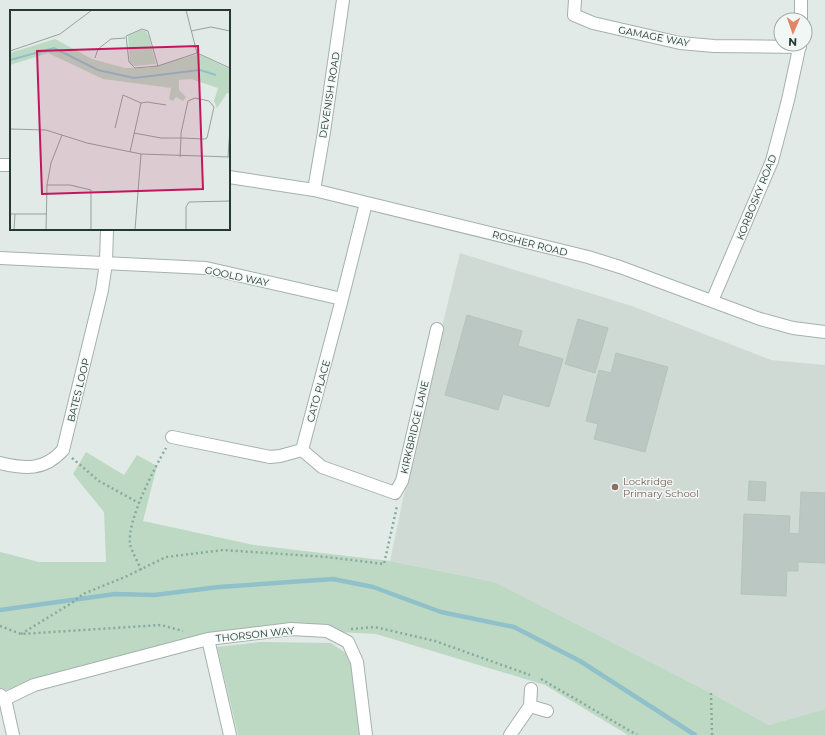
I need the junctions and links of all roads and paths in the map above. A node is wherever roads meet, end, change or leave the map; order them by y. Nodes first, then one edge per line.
1 (343, 0) edge
2 (575, 0) edge
3 (801, 0) edge
4 (801, 12) edge
5 (773, 46) edge
6 (799, 52) edge
7 (230, 177) edge
8 (314, 190) junction
9 (366, 203) junction
10 (107, 230) edge
11 (0, 258) edge
12 (106, 263) junction
13 (342, 299) junction
14 (712, 301) junction
15 (437, 329) dead end
16 (825, 332) edge
17 (172, 437) joint
18 (63, 450) junction
19 (302, 450) junction
20 (0, 463) edge
21 (395, 493) junction
22 (139, 503) junction
23 (141, 570) junction
24 (0, 626) edge
25 (327, 630) junction
26 (21, 634) junction
27 (208, 639) junction
28 (531, 675) dead end
29 (538, 678) dead end
30 (531, 689) dead end
31 (711, 693) dead end
32 (2, 697) edge
33 (530, 706) junction
34 (547, 711) dead end
35 (13, 735) edge
36 (230, 735) edge
37 (366, 735) edge
38 (510, 735) edge
39 (637, 735) edge
40 (712, 735) edge

1 - 8 street, DEVENISH ROAD
2 - 5 street, GAMAGE WAY
3 - 4 street
6 - 14 street, KORBOSKY ROAD
7 - 8 street, ROSHER ROAD
8 - 9 street, ROSHER ROAD
9 - 13 street, CATO PLACE
9 - 14 street, ROSHER ROAD
10 - 12 street, BATES LOOP
11 - 12 street
12 - 13 street, GOOLD WAY
12 - 18 street, BATES LOOP
13 - 19 street, CATO PLACE
14 - 16 street, ROSHER ROAD
15 - 21 street, KIRKBRIDGE LANE
17 - 19 street
17 - 22 path
18 - 20 street
18 - 22 path
19 - 21 street
21 - 23 path
22 - 23 path
23 - 26 path
24 - 26 path
25 - 27 street, THORSON WAY
25 - 28 path
25 - 37 street, THORSON WAY
26 - 27 path
27 - 32 street, THORSON WAY
27 - 36 street, THORSON WAY
29 - 39 path
30 - 33 street
31 - 40 path
32 - 35 street
33 - 34 street
33 - 38 street

